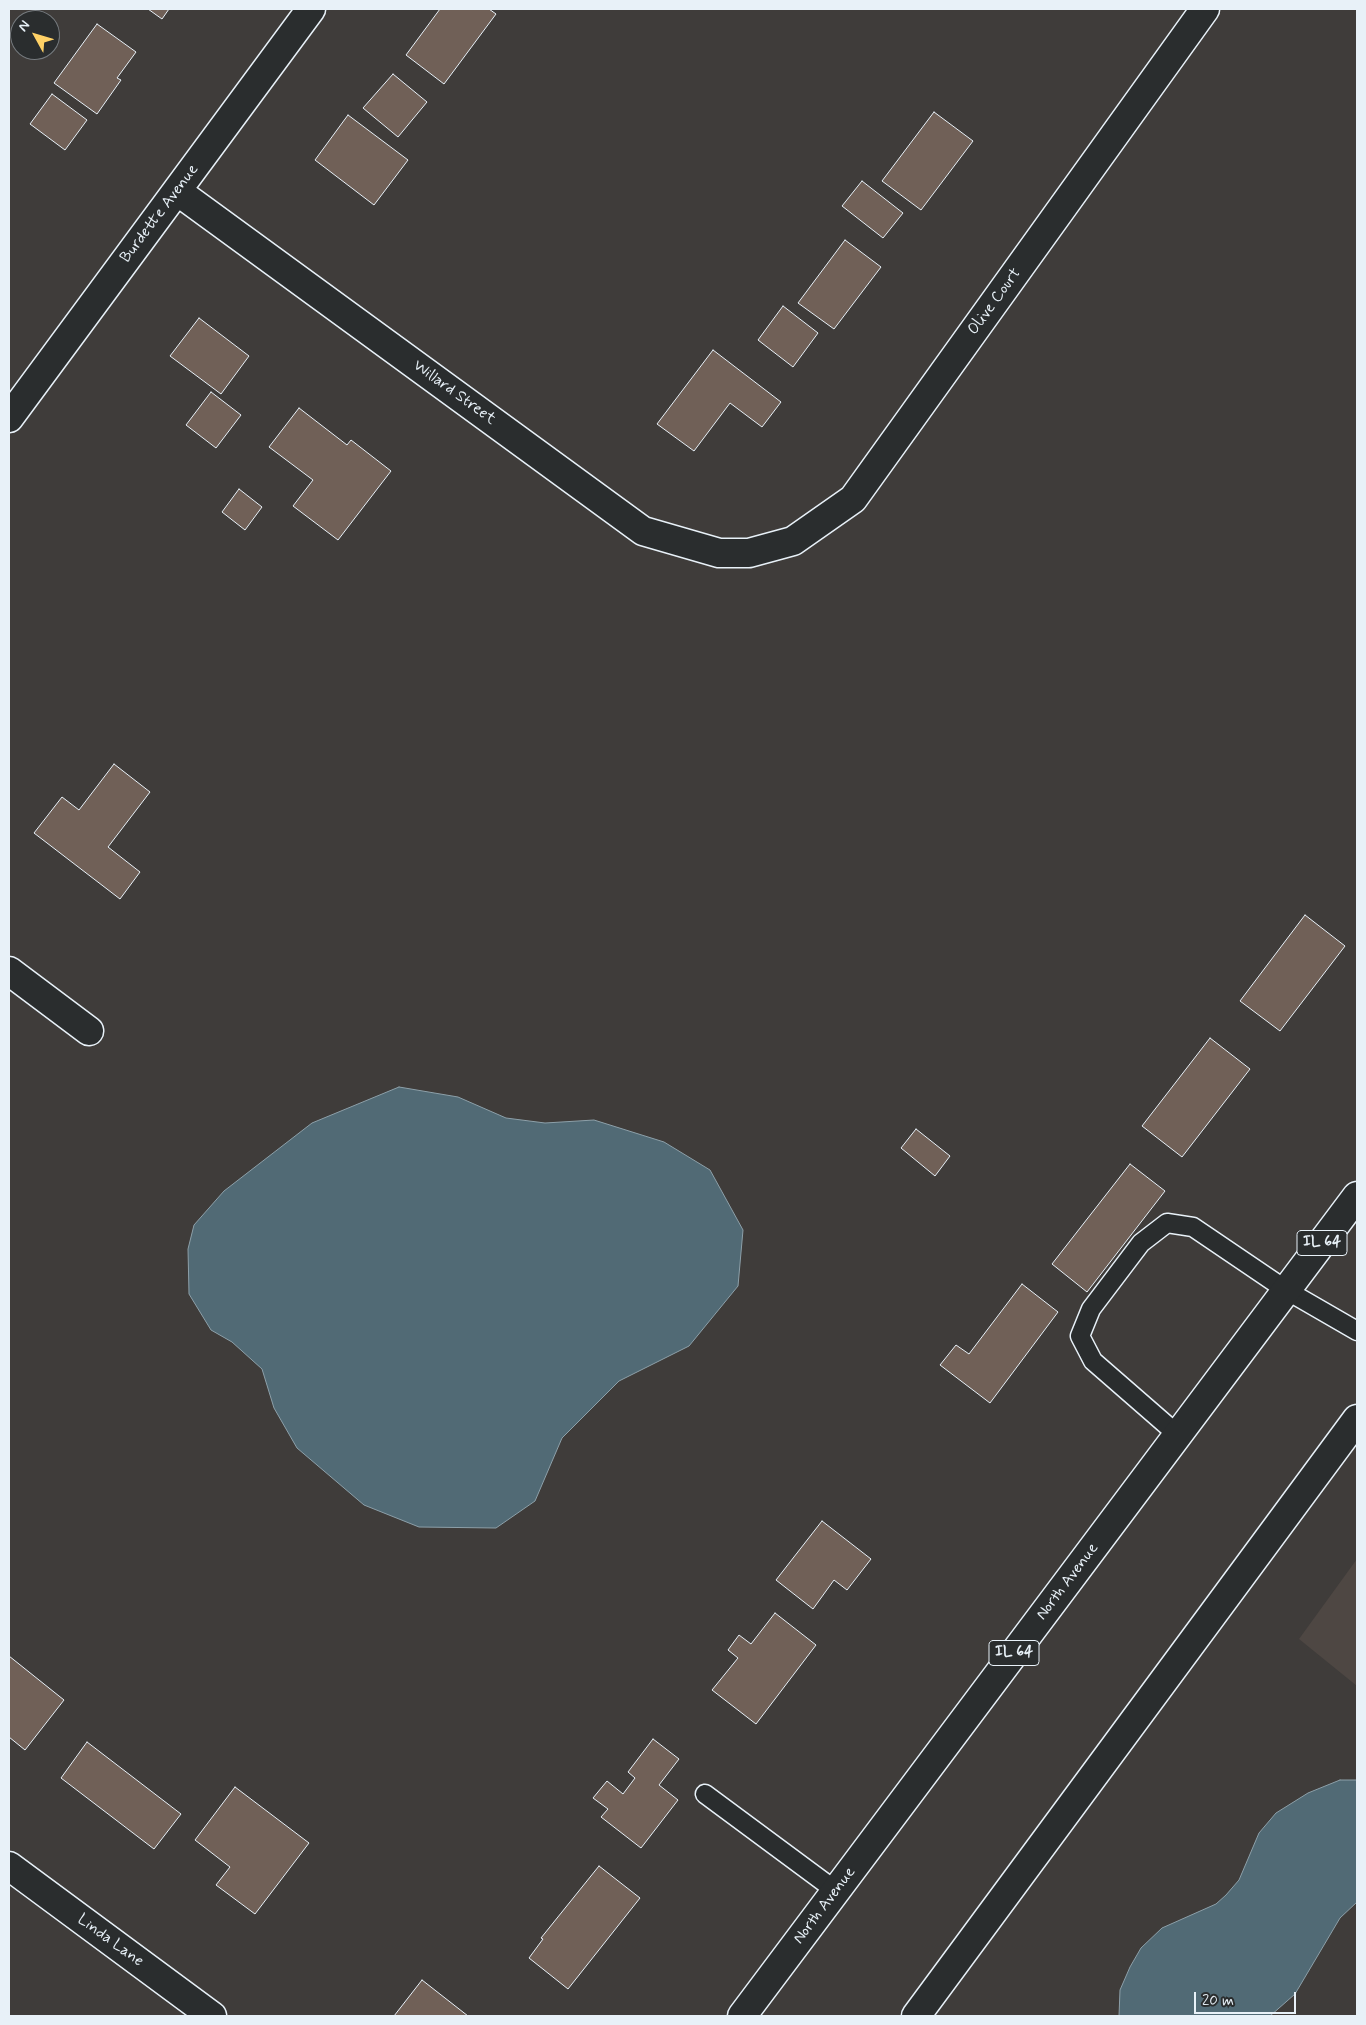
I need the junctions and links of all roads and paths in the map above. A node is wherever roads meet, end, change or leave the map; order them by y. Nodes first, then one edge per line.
1 (312, 9) edge
2 (1205, 9) edge
3 (177, 191) junction
4 (9, 418) edge
5 (749, 553) joint
6 (9, 971) edge
7 (89, 1031) dead end
8 (1357, 1196) edge
9 (1286, 1290) junction
10 (1357, 1331) edge
11 (1357, 1419) edge
12 (1178, 1435) junction
13 (705, 1794) dead end
14 (9, 1866) edge
15 (836, 1891) junction
16 (212, 2016) edge
17 (742, 2016) edge
18 (916, 2016) edge

1 - 3 street, Burdette Avenue
2 - 5 street, Olive Court
3 - 4 street, Burdette Avenue
3 - 5 street, Willard Street
6 - 7 street
8 - 9 street, North Avenue / IL 64
9 - 10 lane
9 - 12 street, North Avenue / IL 64
9 - 12 lane
11 - 18 street
12 - 15 street, North Avenue / IL 64
13 - 15 lane
14 - 16 street, Linda Lane
15 - 17 street, North Avenue / IL 64

